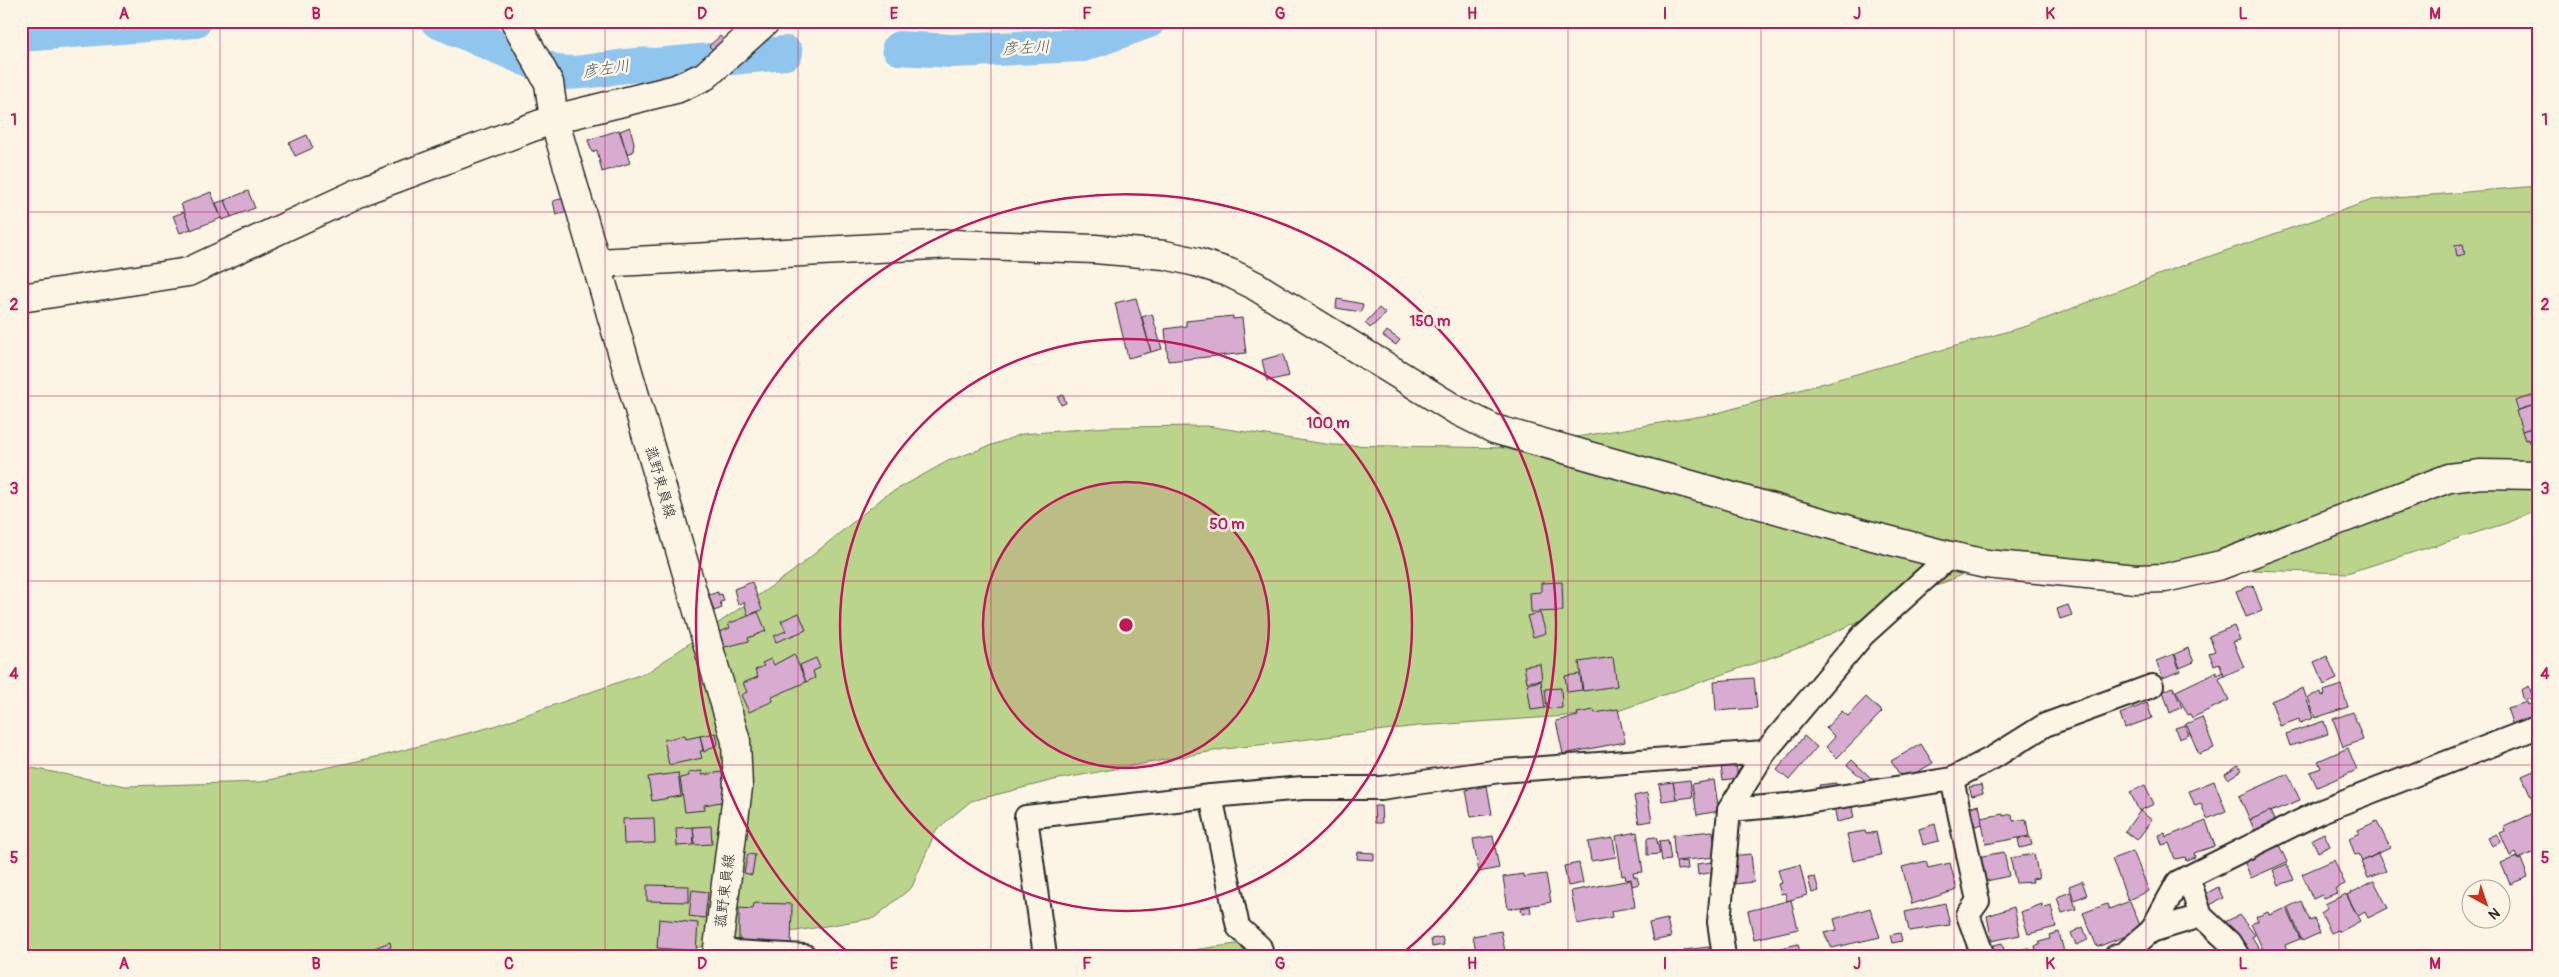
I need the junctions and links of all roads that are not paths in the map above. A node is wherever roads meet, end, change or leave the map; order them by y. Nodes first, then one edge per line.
1 (515, 21) edge
2 (766, 21) edge
3 (554, 118) junction
4 (598, 263) junction
5 (21, 298) edge
6 (2538, 475) edge
7 (1950, 556) junction
8 (2152, 686) dead end
9 (2538, 727) edge
10 (1765, 752) junction
11 (1952, 779) junction
12 (1212, 796) junction
13 (1729, 810) junction
14 (2188, 877) junction
15 (2201, 916) junction
16 (2151, 930) junction
17 (718, 954) edge
18 (805, 956) edge
19 (1045, 956) edge
20 (1262, 956) edge
21 (1724, 956) edge
22 (1983, 956) edge
23 (2116, 956) edge
24 (2238, 956) edge

1 - 3 street, 菰野東員線
2 - 3 street
3 - 4 street, 菰野東員線
3 - 5 street
4 - 7 street
4 - 17 street, 菰野東員線
6 - 7 street
7 - 10 street
8 - 11 street
9 - 14 street
10 - 12 street
10 - 13 street
11 - 13 street
11 - 22 street
12 - 19 street
12 - 20 street
13 - 21 street
14 - 15 street
14 - 16 street
15 - 16 street
15 - 24 street
16 - 23 street
17 - 18 street

